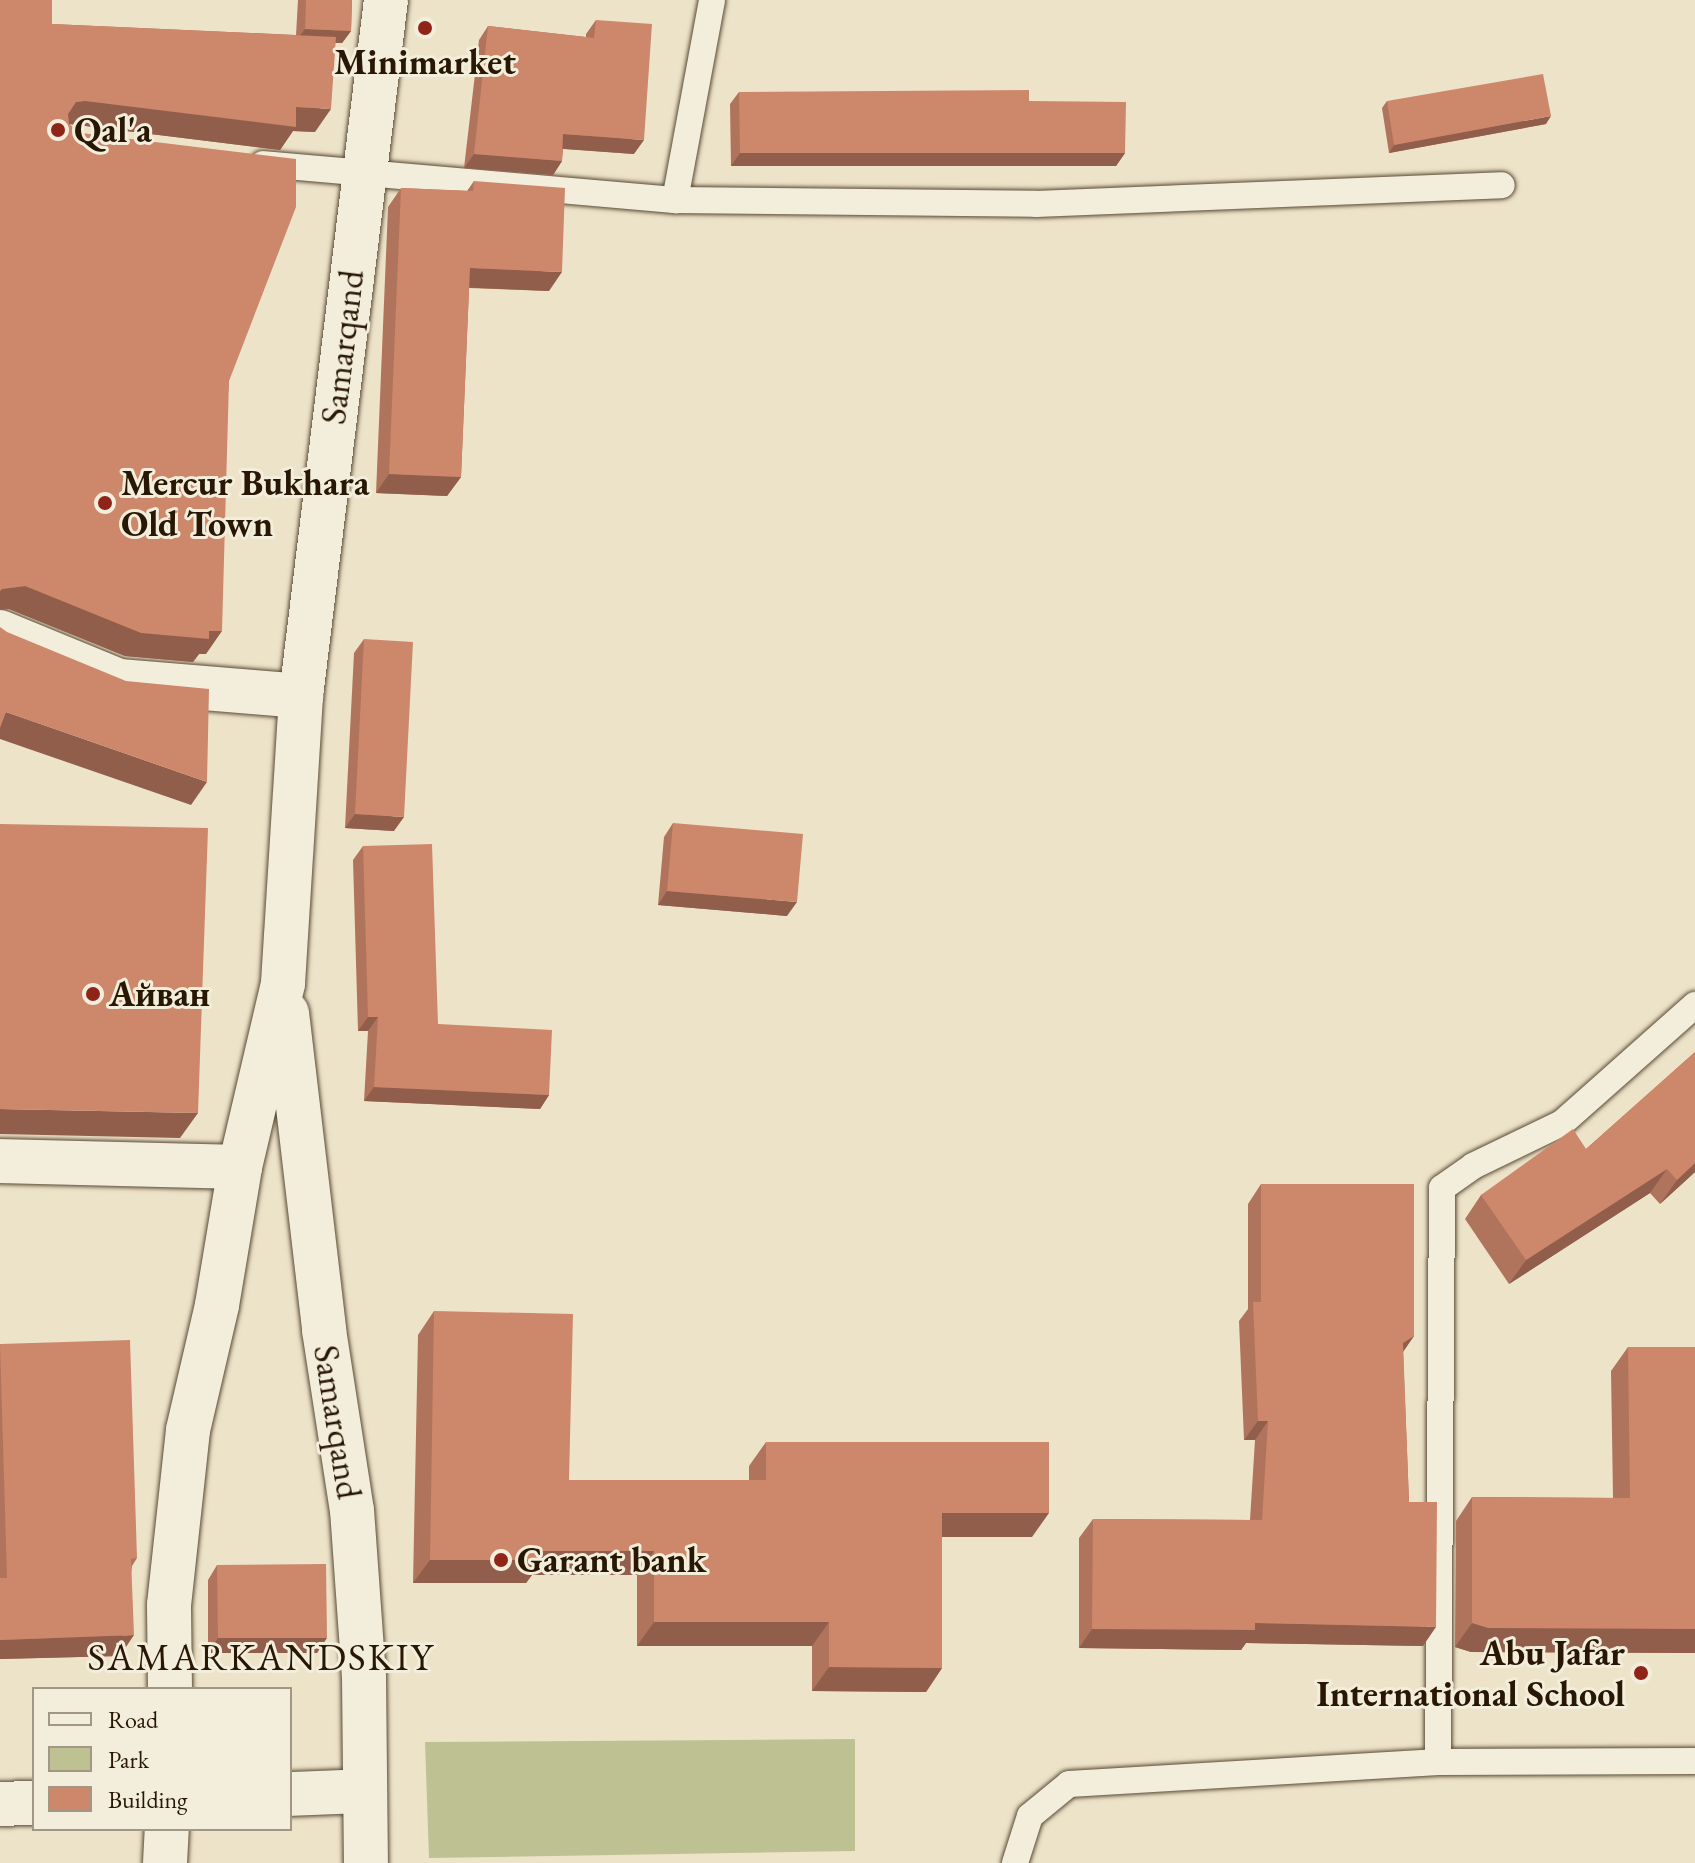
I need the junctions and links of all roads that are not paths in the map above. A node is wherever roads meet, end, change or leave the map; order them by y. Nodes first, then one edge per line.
1 (386, 0) edge
2 (712, 0) edge
3 (238, 161) edge
4 (362, 176) junction
5 (1502, 185) dead end
6 (675, 200) junction
7 (0, 632) edge
8 (301, 696) junction
9 (283, 983) junction
10 (1695, 1005) edge
11 (0, 1161) edge
12 (240, 1167) junction
13 (170, 1687) edge
14 (1695, 1761) edge
15 (1438, 1762) junction
16 (365, 1791) junction
17 (292, 1794) edge
18 (32, 1803) edge
19 (0, 1804) edge
20 (167, 1831) edge
21 (165, 1863) edge
22 (366, 1863) edge
23 (1015, 1863) edge

1 - 4 street, Samarqand
2 - 6 lane
3 - 4 lane
4 - 6 lane
4 - 8 street, Samarqand
5 - 6 lane
7 - 8 street
8 - 9 street, Samarqand
9 - 12 street, Samarqand
9 - 16 street, Samarqand
10 - 15 lane
11 - 12 street
12 - 13 street, Samarqand
14 - 15 lane
15 - 23 lane
16 - 17 street
16 - 22 street, Samarqand
18 - 19 street
20 - 21 street

